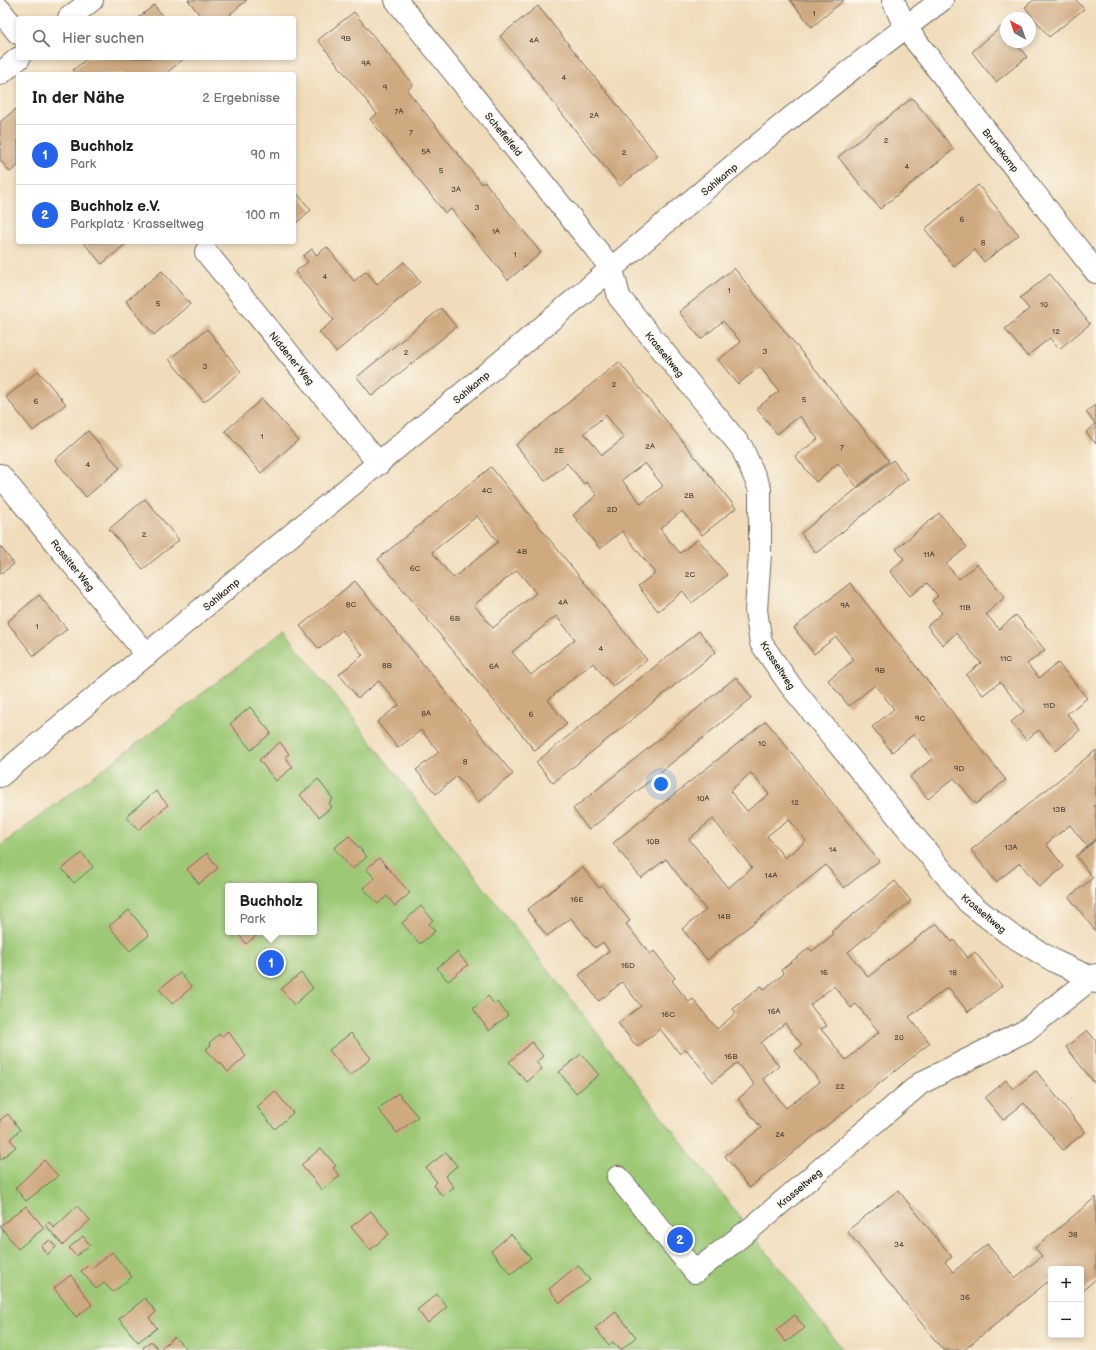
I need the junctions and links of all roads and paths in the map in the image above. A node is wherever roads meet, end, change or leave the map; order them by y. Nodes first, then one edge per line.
1 (92, 0) edge
2 (396, 0) edge
3 (892, 0) edge
4 (942, 0) edge
5 (0, 10) edge
6 (72, 16) edge
7 (905, 27) junction
8 (16, 30) edge
9 (18, 60) edge
10 (0, 74) edge
11 (206, 252) dead end
12 (612, 268) junction
13 (1096, 272) edge
14 (379, 464) junction
15 (0, 475) edge
16 (147, 655) junction
17 (0, 776) edge
18 (1095, 978) edge
19 (618, 1177) dead end

1 - 6 street
2 - 12 street, Scheffelfeld
3 - 7 street, Brunekamp
4 - 7 street, Sahlkamp
5 - 8 street
7 - 12 street, Sahlkamp
7 - 13 street, Brunekamp
9 - 10 street
11 - 14 street, Niddener Weg
12 - 14 street, Sahlkamp
12 - 18 street, Krasseltweg
14 - 16 street, Sahlkamp
15 - 16 street, Rossitter Weg
16 - 17 street, Sahlkamp
18 - 19 street, Krasseltweg

